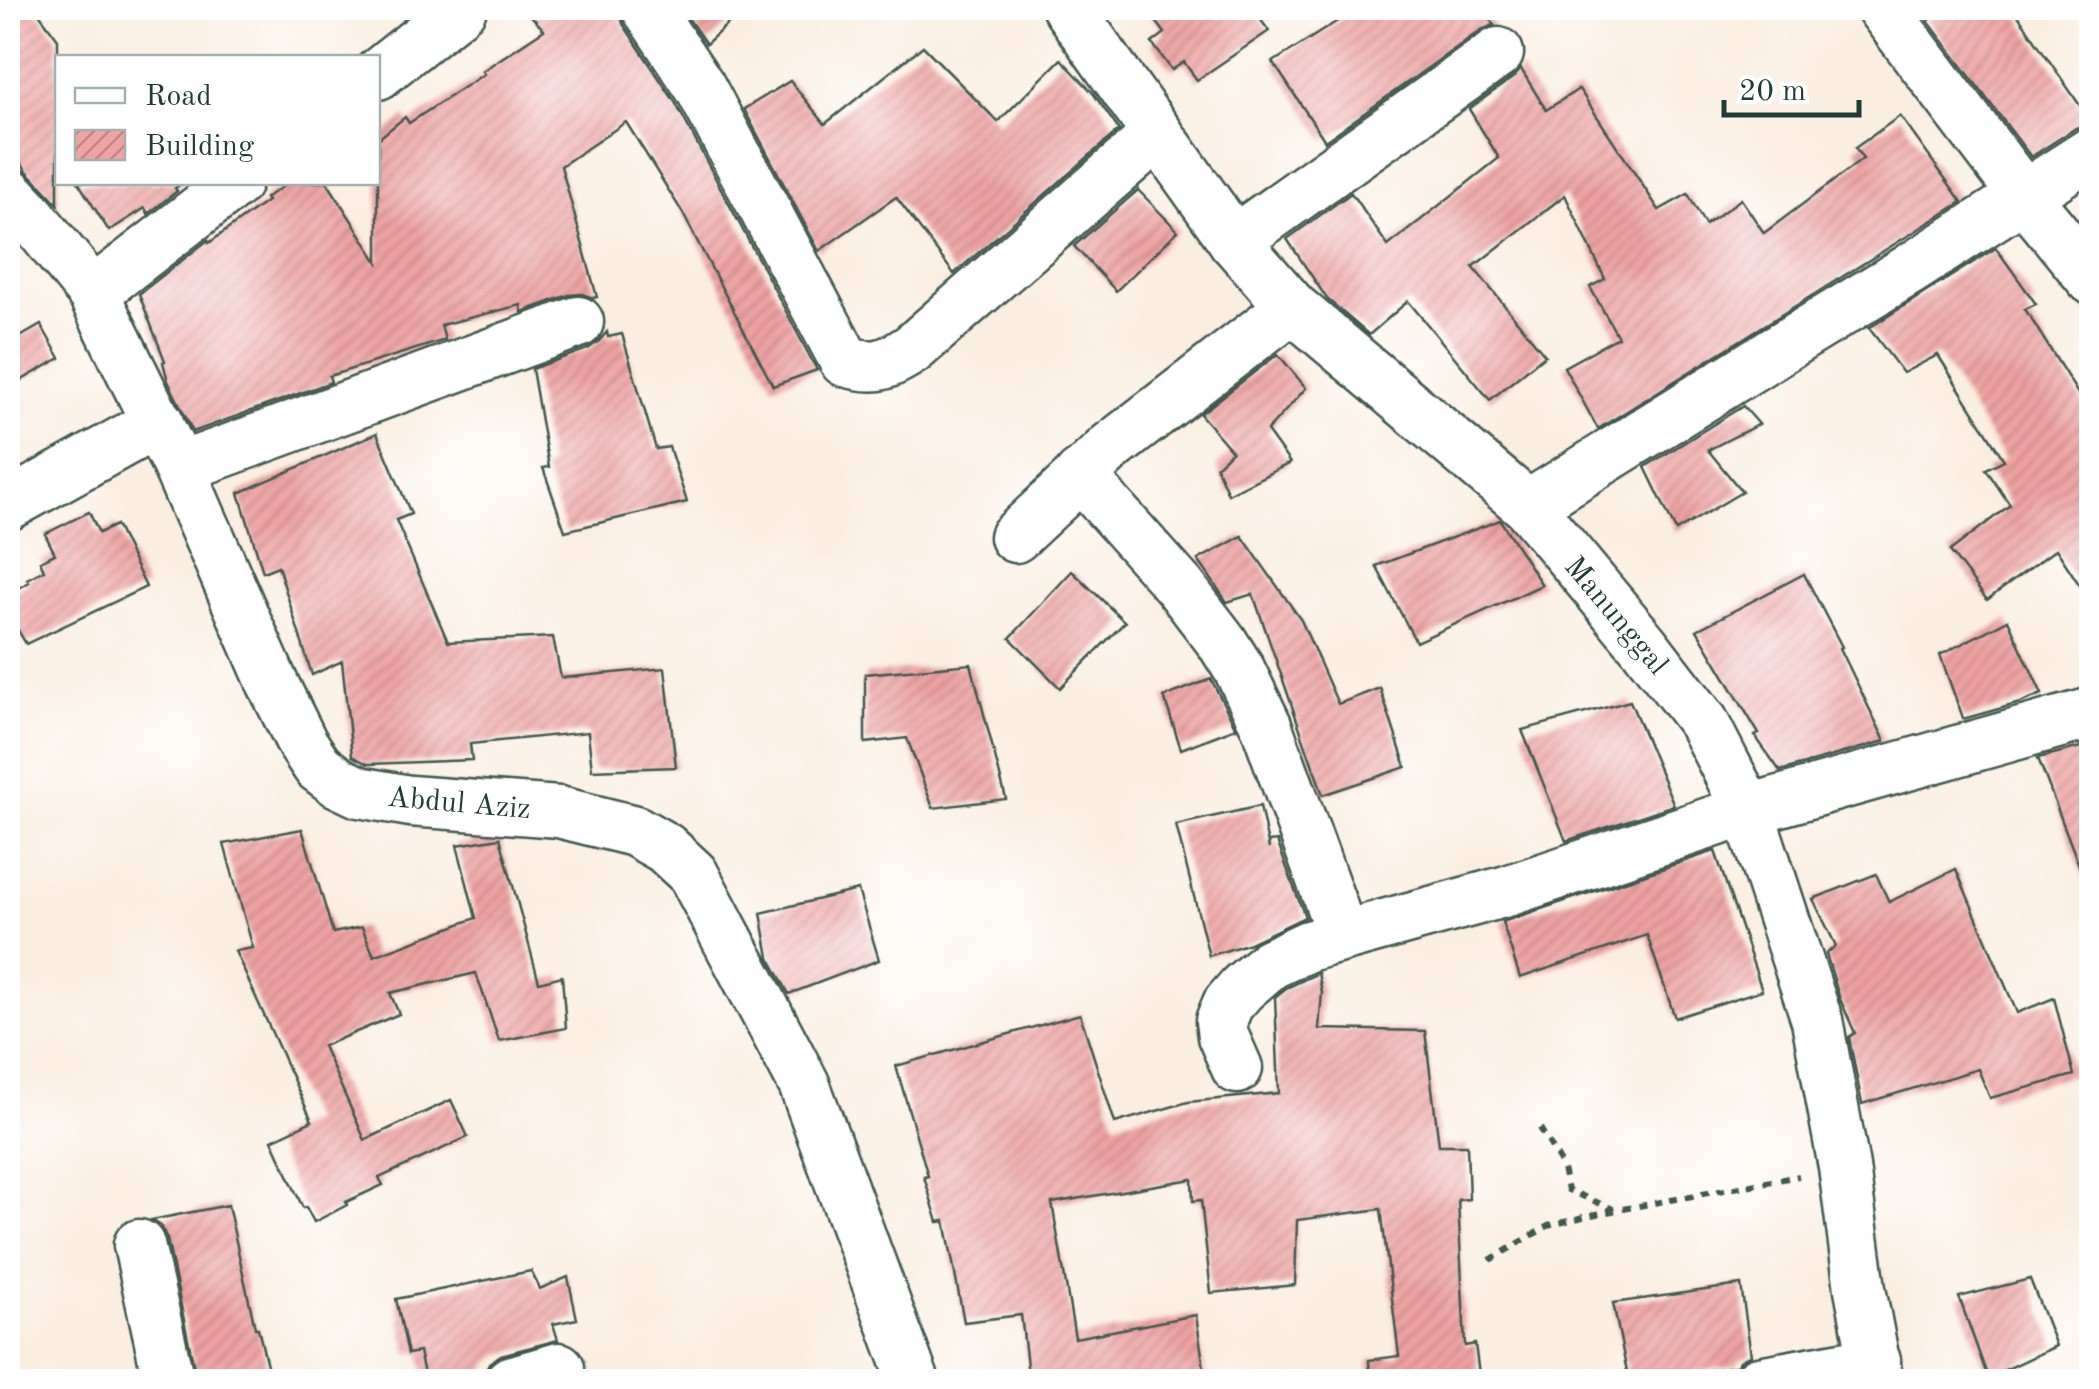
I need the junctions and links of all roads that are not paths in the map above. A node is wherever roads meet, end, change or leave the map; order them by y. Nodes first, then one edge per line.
1 (461, 8) edge
2 (647, 8) edge
3 (1068, 8) edge
4 (1882, 8) edge
5 (1498, 53) dead end
6 (380, 72) edge
7 (1158, 134) junction
8 (2092, 152) edge
9 (232, 185) edge
10 (8, 192) edge
11 (2025, 197) junction
12 (1234, 241) junction
13 (2092, 278) edge
14 (93, 292) junction
15 (1292, 307) junction
16 (578, 322) dead end
17 (158, 422) junction
18 (179, 468) junction
19 (1080, 476) junction
20 (8, 505) edge
21 (1528, 506) junction
22 (1015, 537) dead end
23 (2092, 713) edge
24 (1748, 810) junction
25 (1342, 935) junction
26 (1238, 1068) dead end
27 (139, 1245) dead end
28 (559, 1368) dead end
29 (1877, 1371) edge
30 (170, 1382) edge
31 (510, 1382) edge
32 (914, 1382) edge
33 (1758, 1382) edge

1 - 6 street
2 - 7 street
3 - 7 street, Manunggal
4 - 11 street
5 - 12 street
7 - 12 street, Manunggal
8 - 11 street
9 - 14 street
10 - 14 street, Abdul Aziz
11 - 13 street
11 - 21 street
12 - 15 street, Manunggal
14 - 17 street, Abdul Aziz
15 - 19 street
15 - 21 street, Manunggal
16 - 18 street
17 - 18 street, Abdul Aziz
17 - 20 street
18 - 32 street, Abdul Aziz
19 - 22 street
19 - 25 street
21 - 24 street, Manunggal
23 - 24 street
24 - 25 street
24 - 29 street, Manunggal
25 - 26 street
27 - 30 street
28 - 31 street
29 - 33 street

